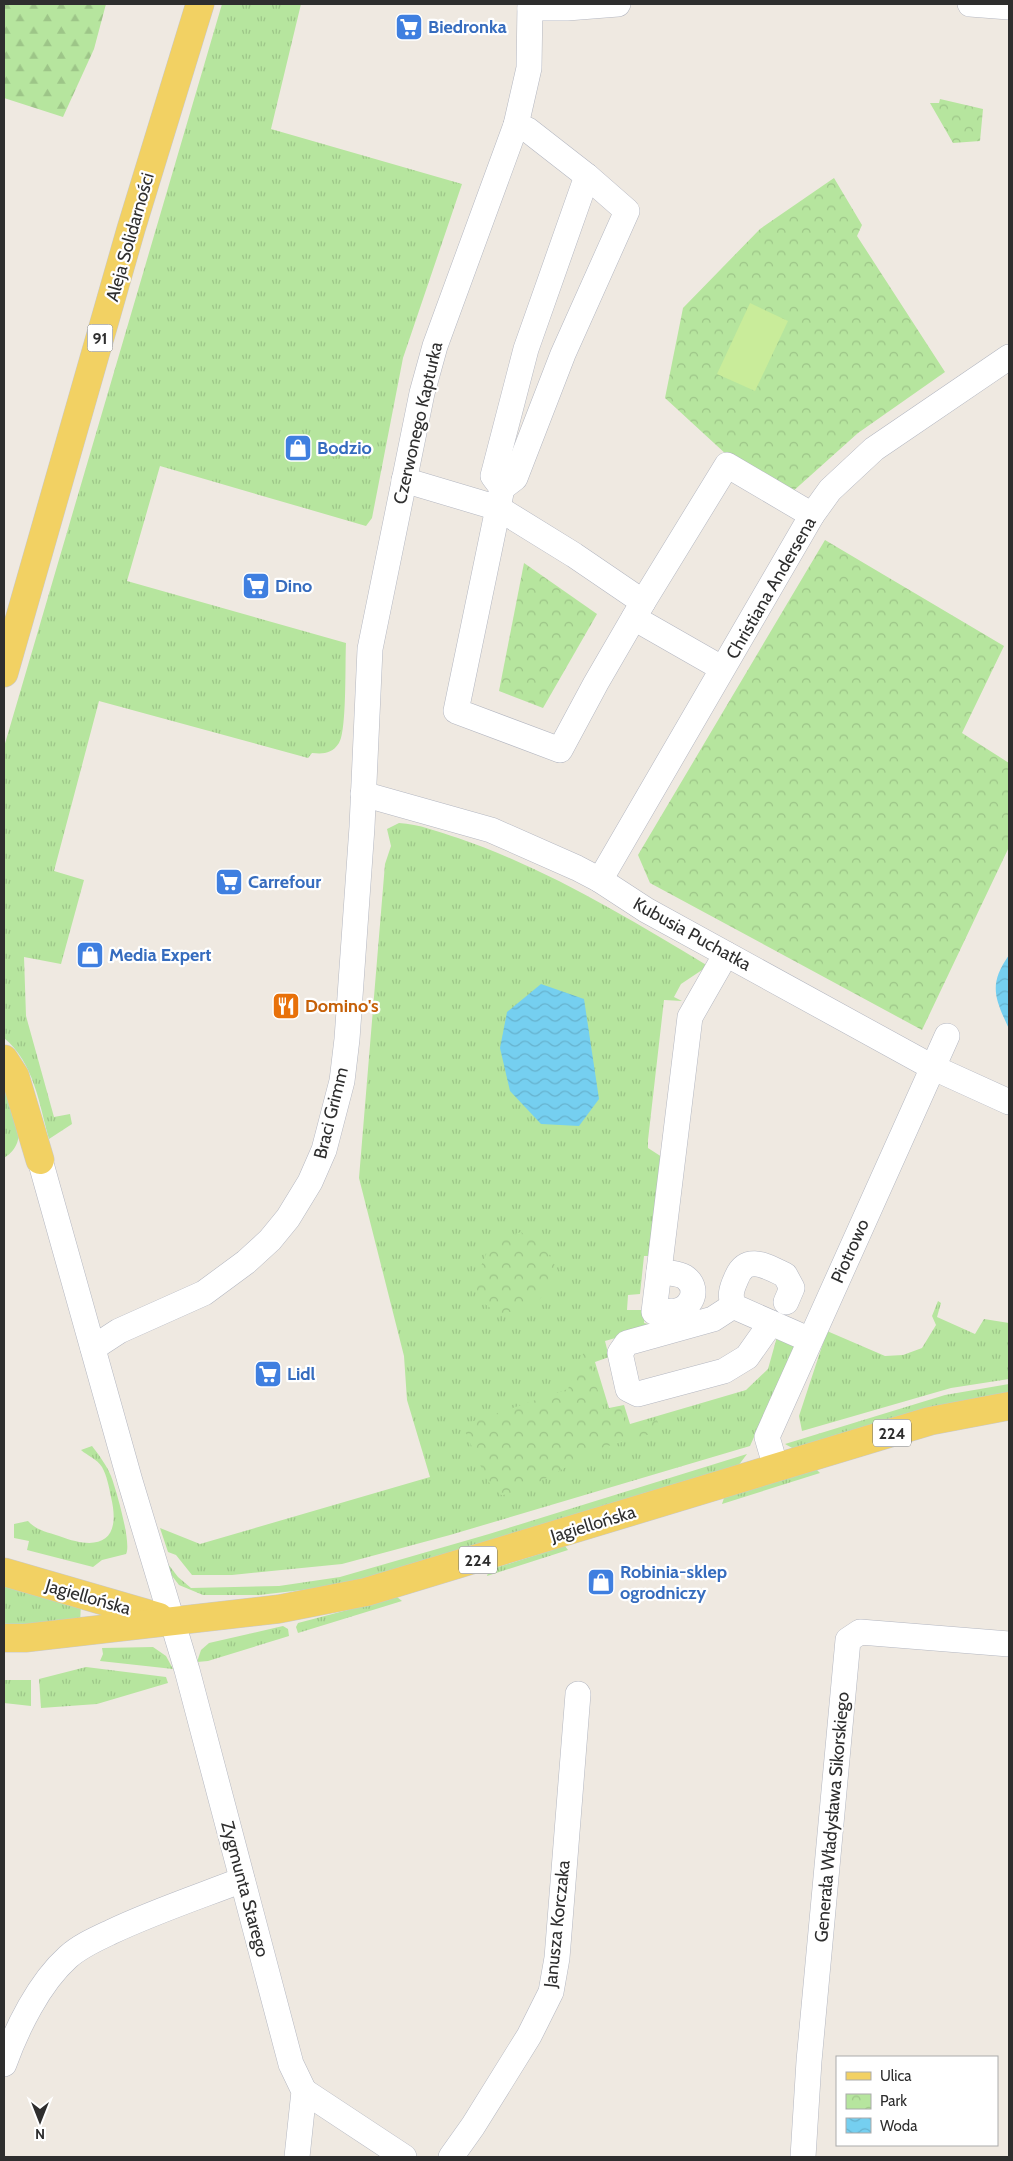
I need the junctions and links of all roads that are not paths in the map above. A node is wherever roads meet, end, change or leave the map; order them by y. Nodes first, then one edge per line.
1 (200, 4) edge
2 (618, 4) edge
3 (970, 4) edge
4 (530, 6) edge
5 (1009, 8) edge
6 (516, 125) junction
7 (587, 176) junction
8 (1009, 357) edge
9 (404, 480) junction
10 (500, 498) junction
11 (812, 515) junction
12 (639, 610) junction
13 (711, 662) dead end
14 (4, 673) edge
15 (363, 794) junction
16 (600, 880) junction
17 (726, 954) junction
18 (947, 1036) dead end
19 (4, 1059) edge
20 (932, 1067) junction
21 (1009, 1102) edge
22 (40, 1160) joint
23 (659, 1272) junction
24 (786, 1302) dead end
25 (733, 1306) junction
26 (772, 1323) junction
27 (810, 1340) junction
28 (93, 1348) junction
29 (1009, 1406) edge
30 (776, 1468) junction
31 (4, 1572) edge
32 (172, 1621) junction
33 (4, 1638) edge
34 (1009, 1644) edge
35 (578, 1694) dead end
36 (242, 1880) junction
37 (4, 2064) edge
38 (304, 2091) junction
39 (297, 2157) edge
40 (404, 2157) edge
41 (451, 2157) edge
42 (803, 2157) edge

1 - 14 main road, Aleja Solidarności / 91
2 - 4 street
3 - 5 street
4 - 6 street, Czerwonego Kapturka
6 - 7 street
6 - 9 street, Czerwonego Kapturka
7 - 10 street
7 - 10 street
8 - 11 street, Christiana Andersena
9 - 10 street
9 - 15 street, Czerwonego Kapturka
10 - 12 street
10 - 12 street
11 - 12 street
11 - 16 street, Christiana Andersena
12 - 13 street
15 - 16 street, Kubusia Puchatka
15 - 28 street, Braci Grimm
16 - 17 street, Kubusia Puchatka
17 - 20 street, Kubusia Puchatka
17 - 23 street
18 - 20 street, Piotrowo
19 - 22 main road
20 - 21 street, Kubusia Puchatka
20 - 27 street, Piotrowo
22 - 28 street
23 - 23 street
24 - 25 street
25 - 26 street
25 - 26 street
26 - 27 street
27 - 30 street, Piotrowo
28 - 32 street, Zygmunta Starego
29 - 30 main road, Jagiellońska / 224
30 - 32 main road, Jagiellońska / 224
31 - 32 main road, Jagiellońska / 224
32 - 33 main road, Jagiellońska / 224
32 - 36 street, Zygmunta Starego
34 - 42 street, Generała Władysława Sikorskiego
35 - 41 street, Janusza Korczaka
36 - 37 street
36 - 38 street, Zygmunta Starego
38 - 39 street
38 - 40 street

